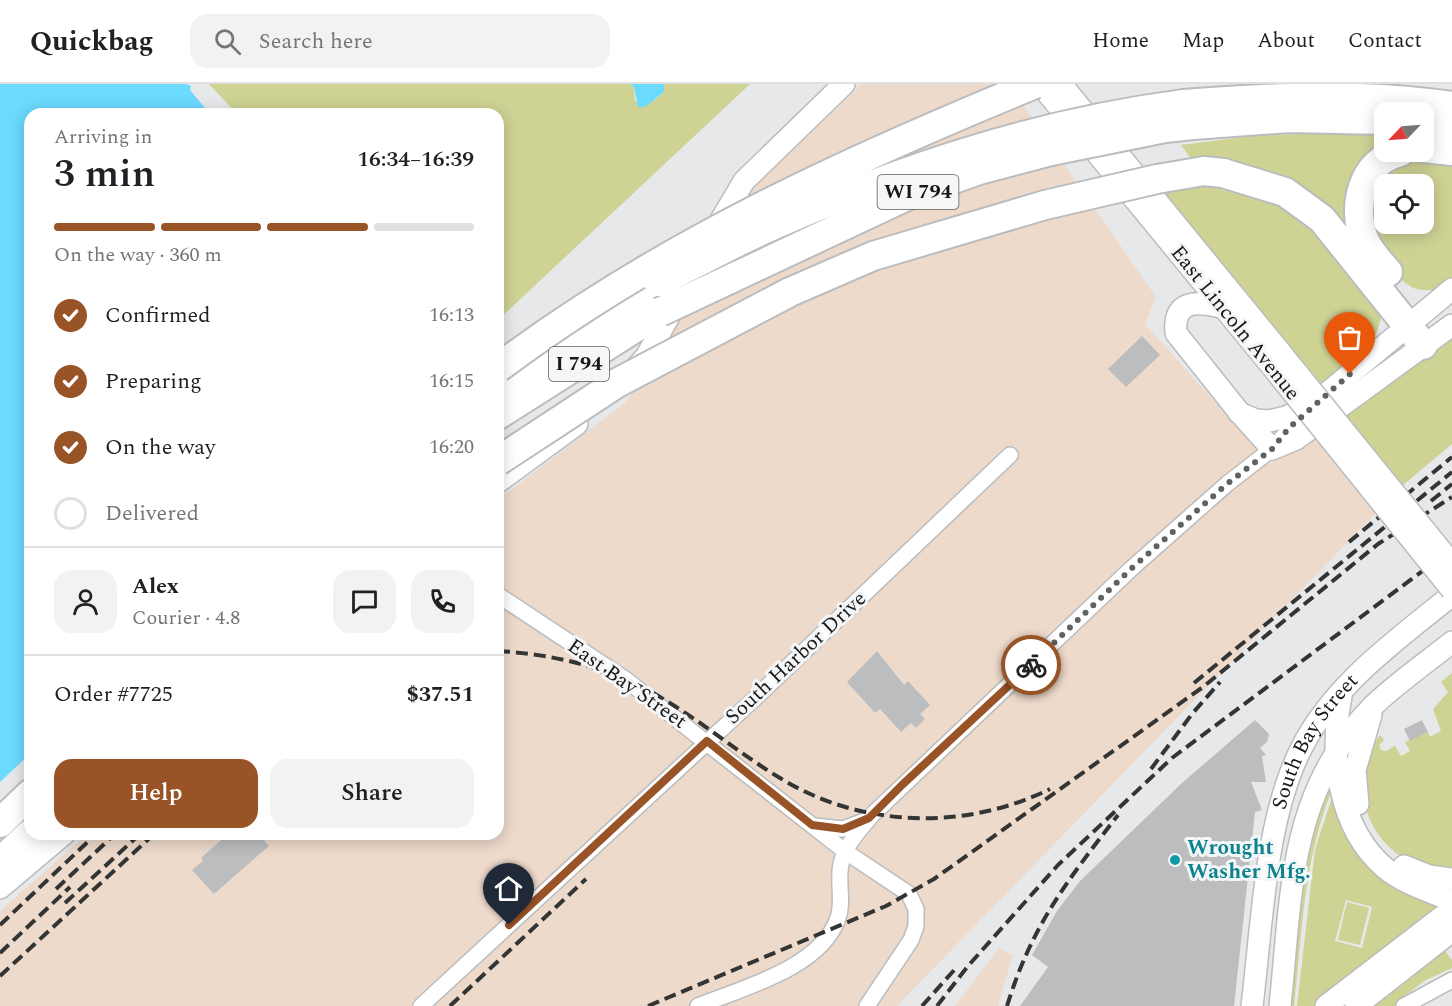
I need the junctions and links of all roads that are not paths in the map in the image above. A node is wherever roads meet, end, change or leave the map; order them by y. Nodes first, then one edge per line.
1 (844, 84) edge
2 (1035, 84) edge
3 (1040, 84) edge
4 (1061, 84) edge
5 (1452, 106) edge
6 (1189, 114) junction
7 (1374, 120) edge
8 (1434, 123) edge
9 (1452, 126) edge
10 (1434, 149) edge
11 (1452, 151) edge
12 (1380, 162) edge
13 (654, 285) joint
14 (1452, 289) edge
15 (1221, 307) junction
16 (660, 312) joint
17 (1428, 329) edge
18 (504, 364) edge
19 (1279, 364) junction
20 (504, 381) edge
21 (1314, 404) junction
22 (504, 411) edge
23 (1239, 412) junction
24 (1272, 449) junction
25 (1010, 455) dead end
26 (504, 457) edge
27 (504, 479) edge
28 (1452, 564) edge
29 (1452, 590) edge
30 (1452, 595) edge
31 (504, 599) edge
32 (1452, 642) edge
33 (1342, 691) junction
34 (1375, 705) junction
35 (707, 741) junction
36 (1336, 752) junction
37 (24, 800) edge
38 (869, 818) junction
39 (0, 823) edge
40 (812, 825) junction
41 (24, 840) edge
42 (57, 840) edge
43 (846, 852) junction
44 (0, 862) edge
45 (1452, 879) edge
46 (0, 888) edge
47 (1452, 900) edge
48 (1452, 909) edge
49 (1452, 931) edge
50 (1452, 980) edge
51 (421, 1006) edge
52 (698, 1006) edge
53 (867, 1006) edge
54 (1252, 1006) edge
55 (1280, 1006) edge
56 (1326, 1006) edge
57 (1356, 1006) edge
58 (1404, 1006) edge

1 - 27 main road
2 - 18 highway, bridge
3 - 15 main road, East Lincoln Avenue
4 - 19 main road, East Lincoln Avenue
5 - 6 highway, WI 794
6 - 7 highway, WI 794
6 - 13 highway, WI 794, bridge
6 - 16 highway, WI 794, bridge
8 - 9 highway
10 - 11 highway
12 - 17 highway
13 - 20 highway, I 794
14 - 17 main road
15 - 19 main road, East Lincoln Avenue
15 - 23 main road
16 - 22 highway, I 794
17 - 21 main road
17 - 24 main road
17 - 26 highway, bridge
19 - 28 main road, East Lincoln Avenue, bridge
19 - 29 main road, East Lincoln Avenue, bridge
21 - 23 main road
21 - 24 street
23 - 24 main road
24 - 38 street
25 - 35 street, South Harbor Drive
30 - 33 main road, South Bay Street
31 - 35 street, East Bay Street
32 - 34 main road, South Bay Street
33 - 36 main road
33 - 54 main road, South Bay Street
34 - 36 main road, South Bay Street
34 - 45 main road
35 - 40 street, East Bay Street
35 - 51 street, South Harbor Drive
36 - 47 main road
36 - 55 main road, South Bay Street
37 - 39 highway
38 - 40 street
38 - 43 street
40 - 43 street, East Bay Street
41 - 44 highway
42 - 46 main road
43 - 52 street
43 - 53 street, East Bay Street
48 - 56 main road
49 - 57 main road
50 - 58 street

